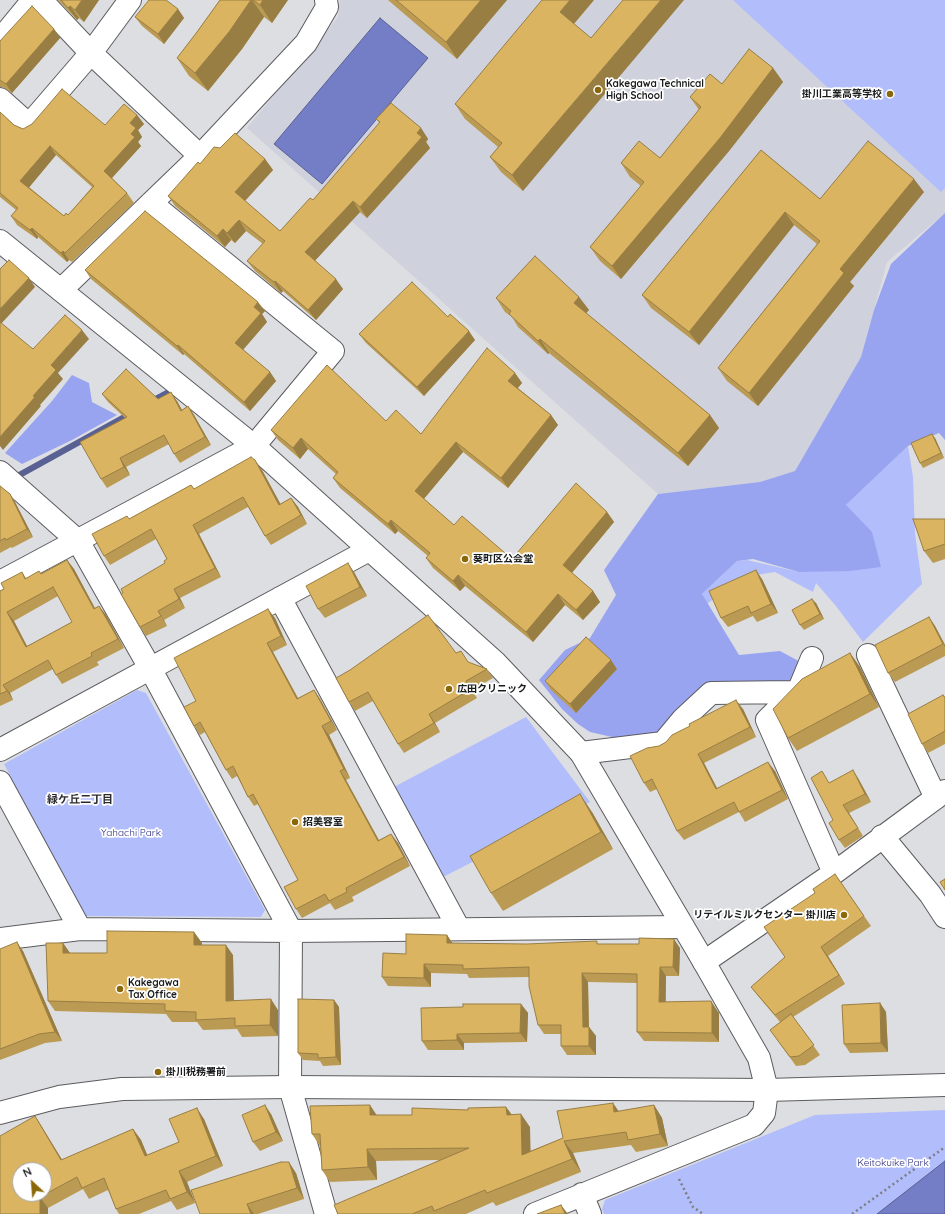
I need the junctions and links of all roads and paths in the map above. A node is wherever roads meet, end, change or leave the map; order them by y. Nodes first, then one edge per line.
1 (33, 0) edge
2 (41, 0) edge
3 (130, 0) edge
4 (326, 0) edge
5 (0, 40) edge
6 (91, 53) junction
7 (0, 98) edge
8 (200, 156) junction
9 (151, 203) junction
10 (0, 241) edge
11 (61, 290) junction
12 (254, 446) junction
13 (7, 478) edge
14 (78, 541) junction
15 (369, 550) junction
16 (0, 582) edge
17 (280, 598) junction
18 (868, 655) dead end
19 (812, 658) dead end
20 (150, 668) junction
21 (793, 692) junction
22 (0, 750) edge
23 (581, 753) junction
24 (0, 782) edge
25 (941, 794) edge
26 (882, 836) junction
27 (834, 873) junction
28 (945, 917) edge
29 (683, 928) junction
30 (80, 929) junction
31 (459, 929) junction
32 (291, 931) junction
33 (0, 939) edge
34 (704, 962) junction
35 (945, 1084) edge
36 (290, 1087) junction
37 (767, 1090) junction
38 (0, 1113) edge
39 (945, 1147) edge
40 (669, 1159) junction
41 (582, 1194) junction
42 (326, 1214) edge
43 (535, 1214) edge
44 (590, 1214) edge
45 (703, 1214) edge
46 (852, 1214) edge

1 - 5 street
2 - 6 street
3 - 6 street
4 - 8 street
6 - 7 street
6 - 8 street
8 - 9 street
9 - 11 street
9 - 12 street
10 - 11 street
11 - 12 street
12 - 14 street
12 - 15 street
13 - 14 street
14 - 16 street
14 - 20 street
15 - 17 street
15 - 23 street
17 - 20 street
17 - 31 street
18 - 25 street
19 - 21 street
20 - 22 street
20 - 32 street
21 - 23 street
21 - 27 street
23 - 29 street
24 - 30 street
25 - 26 street
26 - 27 street
26 - 28 street
27 - 34 street
29 - 31 street
29 - 34 street
30 - 32 street
30 - 33 street
31 - 32 street
32 - 36 street
34 - 37 street
35 - 37 street
36 - 37 street
36 - 38 street
36 - 42 street
37 - 40 street
39 - 46 path
40 - 41 street
40 - 45 path
41 - 43 street
41 - 44 street

